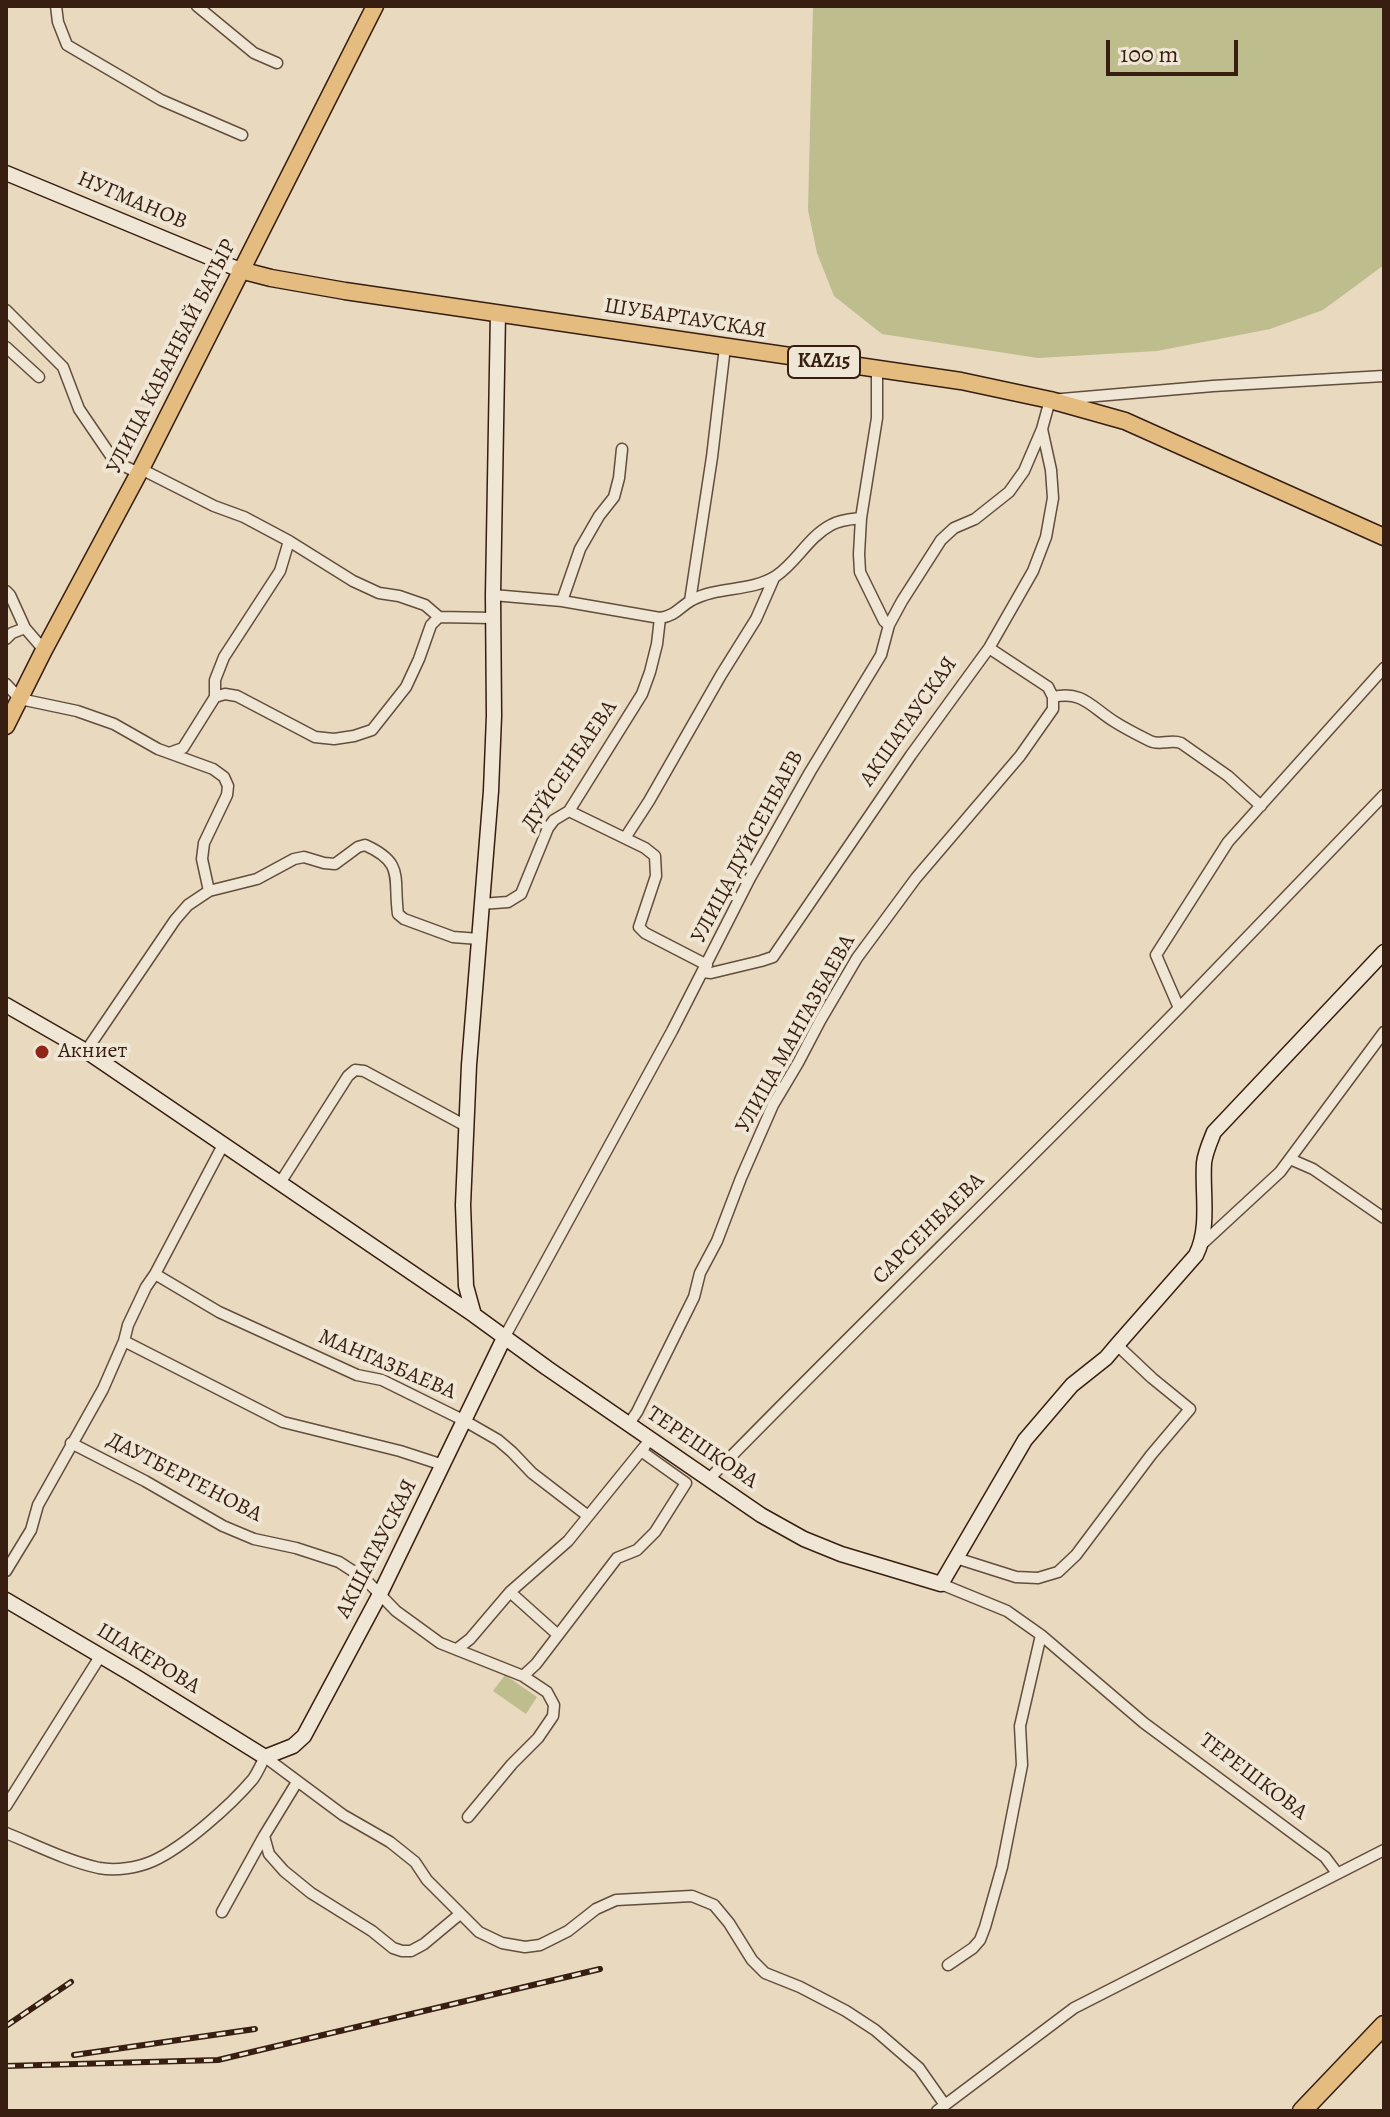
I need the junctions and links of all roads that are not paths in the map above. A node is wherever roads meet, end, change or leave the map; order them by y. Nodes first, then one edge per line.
1 (56, 6) edge
2 (197, 6) edge
3 (375, 6) edge
4 (277, 63) dead end
5 (242, 135) dead end
6 (6, 173) edge
7 (240, 270) junction
8 (6, 310) edge
9 (498, 313) junction
10 (6, 347) edge
11 (725, 347) junction
12 (877, 370) junction
13 (1384, 376) edge
14 (39, 377) dead end
15 (1050, 400) junction
16 (1042, 429) junction
17 (622, 449) dead end
18 (140, 471) junction
19 (861, 518) junction
20 (1384, 537) edge
21 (289, 541) junction
22 (774, 578) junction
23 (6, 591) edge
24 (493, 595) junction
25 (562, 601) junction
26 (690, 601) junction
27 (439, 617) junction
28 (493, 618) junction
29 (660, 618) junction
30 (889, 625) junction
31 (25, 628) junction
32 (6, 639) edge
33 (989, 648) junction
34 (44, 650) junction
35 (1384, 668) edge
36 (6, 684) edge
37 (215, 697) junction
38 (1053, 697) junction
39 (20, 699) junction
40 (6, 726) edge
41 (169, 753) junction
42 (1384, 795) edge
43 (1261, 806) junction
44 (569, 811) junction
45 (625, 838) junction
46 (209, 891) junction
47 (481, 904) junction
48 (479, 939) junction
49 (1384, 952) edge
50 (705, 968) junction
51 (6, 1005) edge
52 (1179, 1008) junction
53 (1384, 1032) edge
54 (86, 1051) junction
55 (466, 1126) junction
56 (223, 1145) junction
57 (1290, 1159) junction
58 (280, 1183) junction
59 (1384, 1218) edge
60 (1201, 1245) junction
61 (155, 1274) junction
62 (474, 1315) junction
63 (504, 1338) junction
64 (124, 1341) junction
65 (1117, 1345) junction
66 (465, 1421) junction
67 (628, 1425) junction
68 (71, 1443) junction
69 (645, 1445) junction
70 (443, 1465) junction
71 (708, 1480) junction
72 (588, 1516) junction
73 (956, 1558) junction
74 (6, 1571) edge
75 (941, 1584) junction
76 (510, 1592) junction
77 (380, 1594) junction
78 (6, 1600) edge
79 (558, 1635) junction
80 (1041, 1635) junction
81 (457, 1649) junction
82 (101, 1655) junction
83 (523, 1676) junction
84 (265, 1757) junction
85 (297, 1782) junction
86 (6, 1806) edge
87 (468, 1817) dead end
88 (6, 1833) edge
89 (264, 1836) junction
90 (1384, 1850) edge
91 (1337, 1873) junction
92 (222, 1912) dead end
93 (460, 1914) junction
94 (948, 1965) dead end
95 (1384, 2025) edge
96 (941, 2108) edge
97 (1302, 2111) edge

1 - 5 street
2 - 4 street
3 - 7 main road, УЛИЦА КАБАНБАЙ БАТЫР
6 - 7 street, НУГМАНОВ
7 - 9 main road, ШУБАРТАУСКАЯ / KAZ15
7 - 18 main road, УЛИЦА КАБАНБАЙ БАТЫР
8 - 18 street
9 - 11 main road, ШУБАРТАУСКАЯ / KAZ15
9 - 24 street
10 - 14 street
11 - 12 main road, ШУБАРТАУСКАЯ / KAZ15
11 - 26 street
12 - 15 main road, ШУБАРТАУСКАЯ / KAZ15
12 - 19 street
13 - 15 street
15 - 16 street, УЛИЦА ДУЙСЕНБАЕВ
15 - 20 main road, ШУБАРТАУСКАЯ / KAZ15
16 - 30 street, УЛИЦА ДУЙСЕНБАЕВ
16 - 33 street, АКШАТАУСКАЯ
17 - 25 street
18 - 21 street
18 - 34 main road, УЛИЦА КАБАНБАЙ БАТЫР
19 - 22 street
19 - 30 street
21 - 27 street
21 - 37 street
22 - 26 street
22 - 45 street
23 - 31 street
24 - 25 street
24 - 28 street
25 - 29 street
26 - 29 street
27 - 28 street
27 - 37 street
28 - 47 street
29 - 44 street, ДУЙСЕНБАЕВА
30 - 50 street, УЛИЦА ДУЙСЕНБАЕВ
31 - 32 street
31 - 34 street
33 - 38 street
33 - 50 street, АКШАТАУСКАЯ
34 - 39 main road, УЛИЦА КАБАНБАЙ БАТЫР
35 - 43 street
36 - 39 street
37 - 41 street
38 - 43 street
38 - 67 street, УЛИЦА МАНГАЗБАЕВА
39 - 40 main road, УЛИЦА КАБАНБАЙ БАТЫР
39 - 41 street
41 - 46 street
42 - 52 street, САРСЕНБАЕВА
43 - 52 street
44 - 45 street
44 - 47 street, ДУЙСЕНБАЕВА
45 - 50 street
46 - 48 street
46 - 54 street
47 - 48 street
48 - 55 street
49 - 60 street
50 - 63 street, УЛИЦА ДУЙСЕНБАЕВ
51 - 54 street, ТЕРЕШКОВА
52 - 71 street, САРСЕНБАЕВА
53 - 57 street
54 - 56 street, ТЕРЕШКОВА
55 - 58 street
55 - 62 street
56 - 58 street, ТЕРЕШКОВА
56 - 61 street
57 - 59 street
57 - 60 street
58 - 62 street, ТЕРЕШКОВА
60 - 65 street
61 - 64 street
61 - 66 street, МАНГАЗБАЕВА
62 - 63 street, ТЕРЕШКОВА
63 - 66 street, АКШАТАУСКАЯ
63 - 67 street, ТЕРЕШКОВА
64 - 68 street
64 - 70 street
65 - 73 street
65 - 73 street
66 - 70 street, АКШАТАУСКАЯ
66 - 72 street, МАНГАЗБАЕВА
67 - 69 street, ТЕРЕШКОВА
68 - 74 street
68 - 77 street, ДАУТБЕРГЕНОВА
69 - 71 street, ТЕРЕШКОВА
69 - 72 street
69 - 79 street
70 - 77 street, АКШАТАУСКАЯ
71 - 75 street, ТЕРЕШКОВА
72 - 76 street
73 - 75 street
75 - 80 street, ТЕРЕШКОВА
76 - 79 street
76 - 81 street
77 - 81 street, ДАУТБЕРГЕНОВА
77 - 84 street, АКШАТАУСКАЯ
78 - 82 street, ШАКЕРОВА
79 - 83 street
80 - 91 street, ТЕРЕШКОВА
80 - 94 street
81 - 83 street, ДАУТБЕРГЕНОВА
82 - 84 street, ШАКЕРОВА
82 - 86 street
83 - 87 street, ДАУТБЕРГЕНОВА
84 - 85 street
84 - 88 street
85 - 89 street
85 - 93 street
89 - 92 street
89 - 93 street
90 - 91 street
91 - 96 street
93 - 96 street
95 - 97 highway

